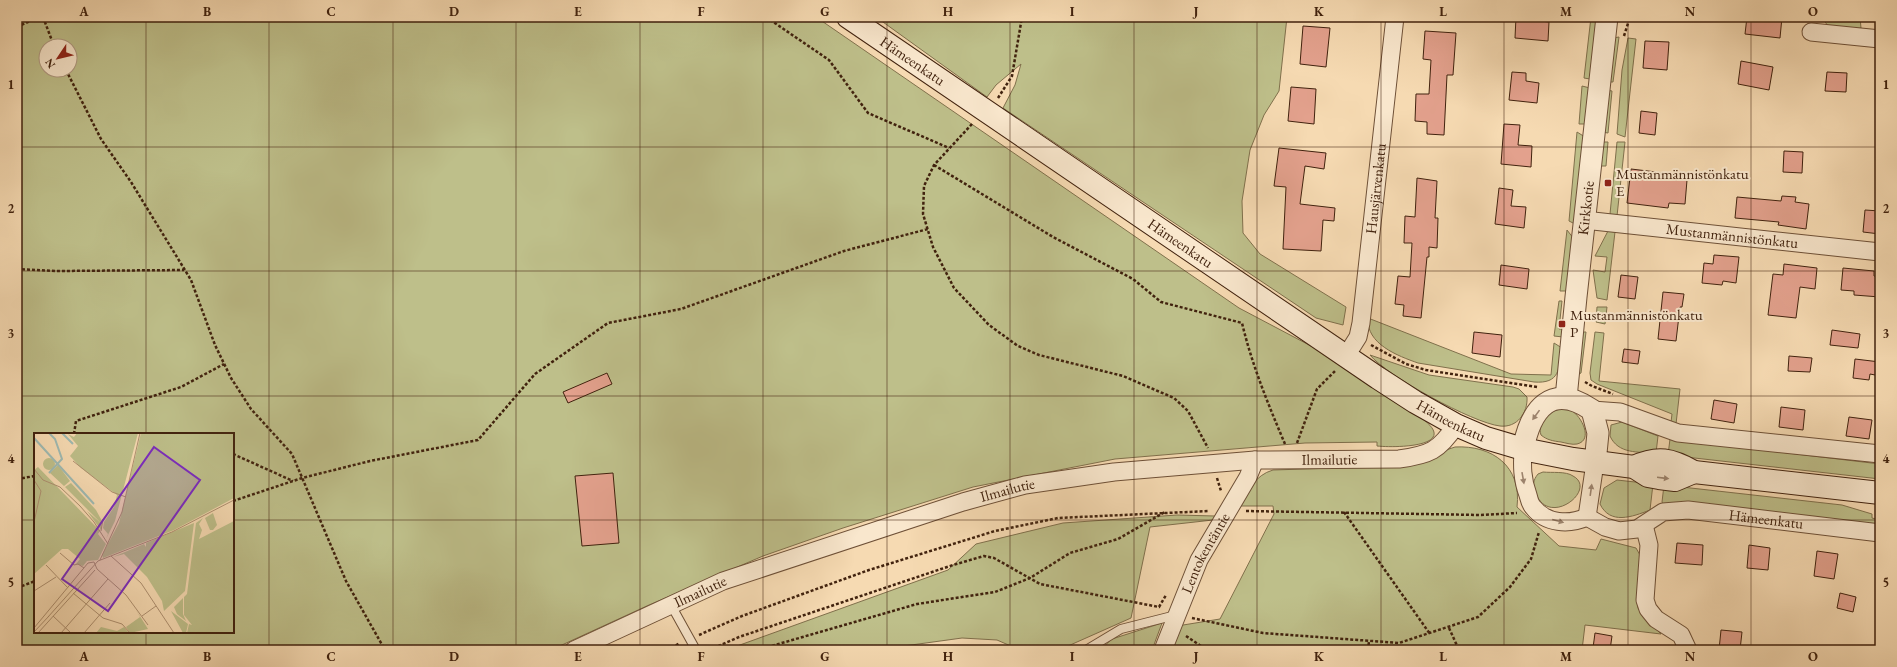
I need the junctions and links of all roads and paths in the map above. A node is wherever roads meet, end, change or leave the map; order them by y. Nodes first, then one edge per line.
1 (39, 17) edge
2 (43, 17) edge
3 (766, 17) edge
4 (848, 17) edge
5 (1022, 17) edge
6 (1395, 17) edge
7 (1607, 17) edge
8 (1630, 17) edge
9 (17, 27) edge
10 (1811, 32) dead end
11 (51, 38) edge
12 (1880, 39) edge
13 (1623, 40) dead end
14 (70, 78) edge
15 (984, 111) junction
16 (949, 148) junction
17 (934, 165) junction
18 (1584, 220) junction
19 (928, 229) junction
20 (1880, 252) edge
21 (17, 269) edge
22 (185, 270) junction
23 (1358, 337) junction
24 (1346, 356) junction
25 (224, 364) junction
26 (1580, 378) junction
27 (1540, 387) dead end
28 (1620, 397) dead end
29 (1566, 398) junction
30 (1592, 410) junction
31 (1456, 425) junction
32 (74, 433) edge
33 (1523, 449) junction
34 (234, 454) edge
35 (1880, 454) edge
36 (1291, 459) junction
37 (1255, 460) junction
38 (1595, 462) junction
39 (1214, 464) junction
40 (34, 476) edge
41 (302, 478) junction
42 (17, 480) edge
43 (293, 481) junction
44 (1221, 493) dead end
45 (1880, 493) edge
46 (234, 501) edge
47 (1220, 511) junction
48 (1165, 512) junction
49 (1344, 512) junction
50 (1538, 512) junction
51 (1587, 517) junction
52 (1209, 518) dead end
53 (1644, 525) junction
54 (1880, 533) edge
55 (1030, 578) junction
56 (34, 581) edge
57 (17, 588) edge
58 (1167, 594) dead end
59 (671, 604) junction
60 (1174, 620) junction
61 (1449, 628) junction
62 (1430, 634) junction
63 (690, 639) junction
64 (1369, 641) junction
65 (385, 650) edge
66 (574, 650) edge
67 (667, 650) edge
68 (696, 650) edge
69 (709, 650) edge
70 (763, 650) edge
71 (1086, 650) edge
72 (1163, 650) edge
73 (1207, 650) edge
74 (1368, 650) edge
75 (1459, 650) edge
76 (1688, 650) edge

1 - 9 path
2 - 11 path
3 - 16 path
4 - 15 main road, Hämeenkatu
5 - 15 path
6 - 23 street, Hausjärvenkatu
7 - 18 street, Kirkkotie
8 - 13 path
10 - 12 street
14 - 22 path
15 - 16 path
15 - 24 main road, Hämeenkatu
16 - 17 path
17 - 19 path
17 - 36 path
18 - 20 street, Mustanmännistönkatu
18 - 26 street, Kirkkotie
19 - 39 path
19 - 41 path
21 - 22 path
22 - 25 path
23 - 24 street, Hausjärvenkatu
23 - 27 path
24 - 31 main road, Hämeenkatu
24 - 36 path
25 - 32 path
25 - 41 path
26 - 28 path
26 - 29 street, Kirkkotie
29 - 30 street
29 -> 33 street
30 - 35 street
30 - 38 street
31 - 33 main road, Hämeenkatu
31 - 36 street, Ilmailutie
33 - 38 main road, Hämeenkatu
33 -> 50 street
34 - 43 path
36 - 37 street, Ilmailutie
37 - 39 street, Ilmailutie
37 - 47 street, Lentokentäntie
38 - 45 main road, Hämeenkatu
51 -> 38 street
39 - 44 path
39 - 59 street, Ilmailutie
40 - 42 path
41 - 43 path
41 - 65 path
43 - 46 path
47 - 48 path
47 - 49 path
47 - 52 path
47 - 60 street, Lentokentäntie
48 - 55 path
48 - 63 path
49 - 50 path
49 - 62 path
50 -> 51 street
50 - 61 path
51 - 53 street, Hämeenkatu
53 - 54 street, Hämeenkatu
53 - 76 street
55 - 58 path
55 - 69 path
55 - 70 path
56 - 57 path
59 - 63 lane
59 - 66 street, Ilmailutie
60 - 64 path
60 - 71 lane
60 - 72 street, Lentokentäntie
60 - 73 path
61 - 62 path
61 - 75 path
62 - 64 path
63 - 67 path
63 - 68 lane
64 - 74 path

